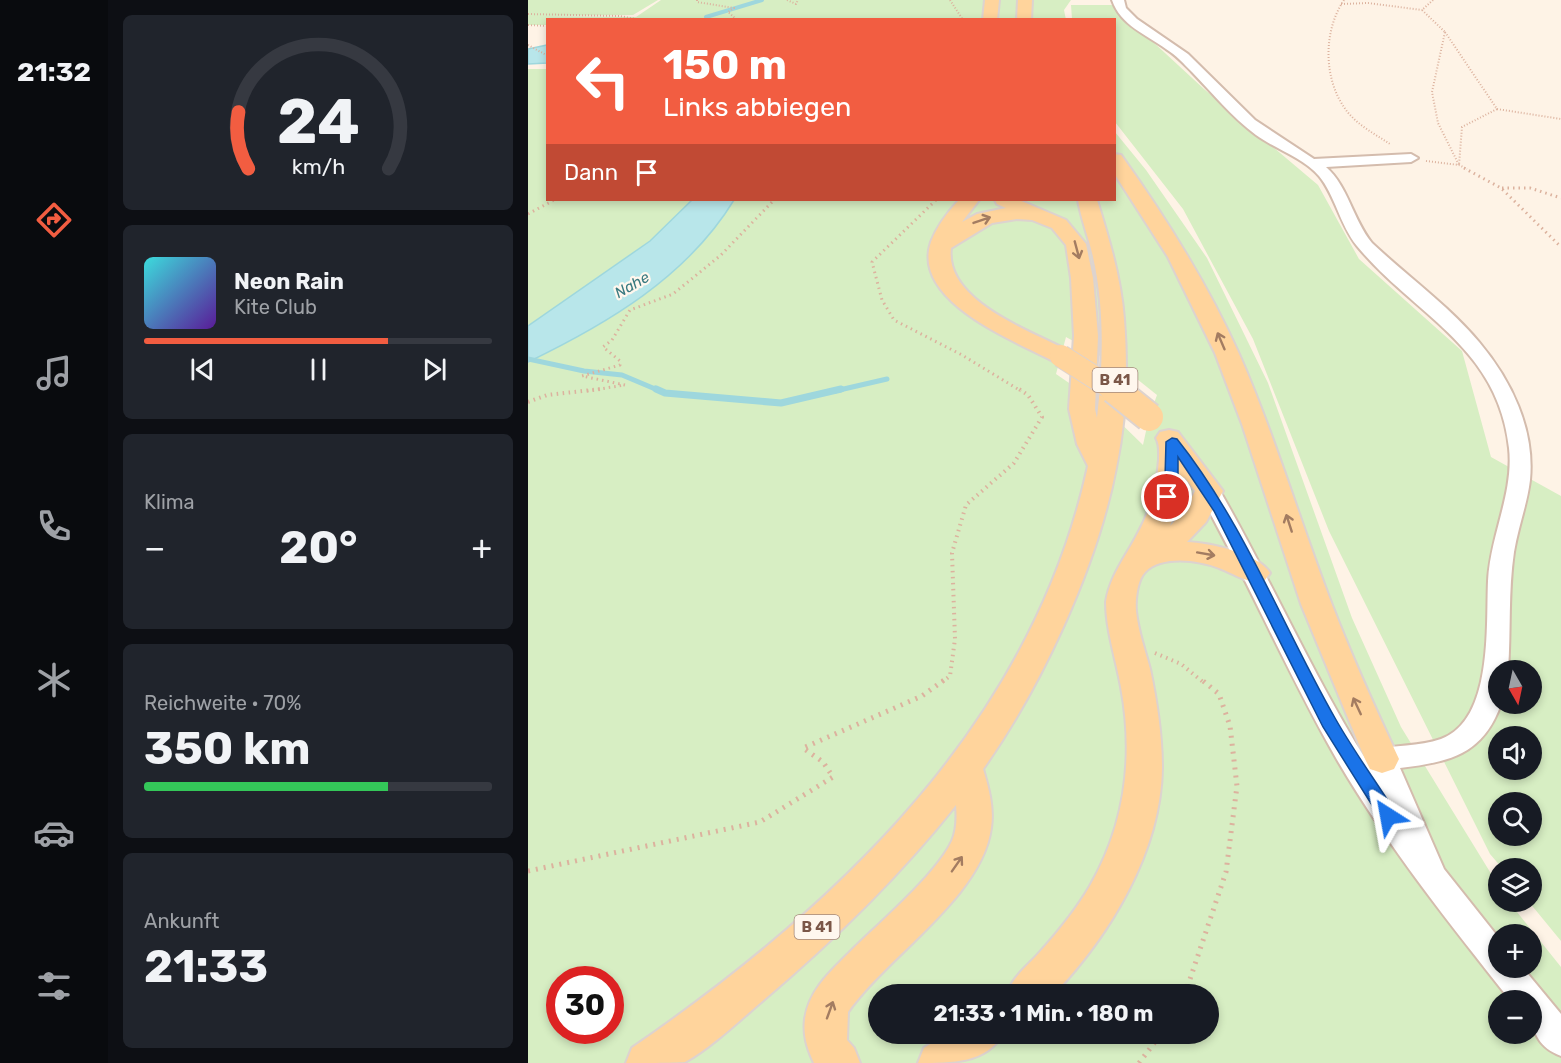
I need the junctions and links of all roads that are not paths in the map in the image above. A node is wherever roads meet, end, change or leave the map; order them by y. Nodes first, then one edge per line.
1 (992, 0) edge
2 (1025, 0) edge
3 (1118, 0) edge
4 (990, 18) edge
5 (1024, 18) edge
6 (1411, 158) road end
7 (1116, 162) edge
8 (1313, 163) junction
9 (968, 201) edge
10 (1006, 201) edge
11 (1088, 201) edge
12 (1035, 214) junction
13 (938, 250) junction
14 (1172, 442) junction
15 (1103, 468) junction
16 (1209, 491) junction
17 (1143, 561) junction
18 (1255, 573) junction
19 (1382, 759) junction
20 (965, 767) junction
21 (1434, 879) junction
22 (1488, 948) edge
23 (1512, 978) edge
24 (1037, 984) edge
25 (1521, 990) edge
26 (1542, 1016) edge
27 (1561, 1040) edge
28 (967, 1044) edge
29 (647, 1063) edge
30 (839, 1063) edge
31 (939, 1063) edge

1 - 4 main road
2 - 5 main road
3 - 8 street
6 - 8 street
19 -> 7 main road
8 - 19 street
9 - 13 main road
10 - 12 main road
11 - 15 main road, B 41
13 -> 12 main road
12 -> 15 main road
13 - 14 main road, bridge
14 - 16 main road
14 - 17 main road
15 - 20 main road, B 41
16 - 17 main road
16 - 18 street
17 -> 18 main road
17 - 24 main road
18 - 21 street
19 - 21 street
20 - 29 main road, B 41
30 -> 20 main road
21 - 22 street
23 - 25 street
26 - 27 street
28 - 31 main road

